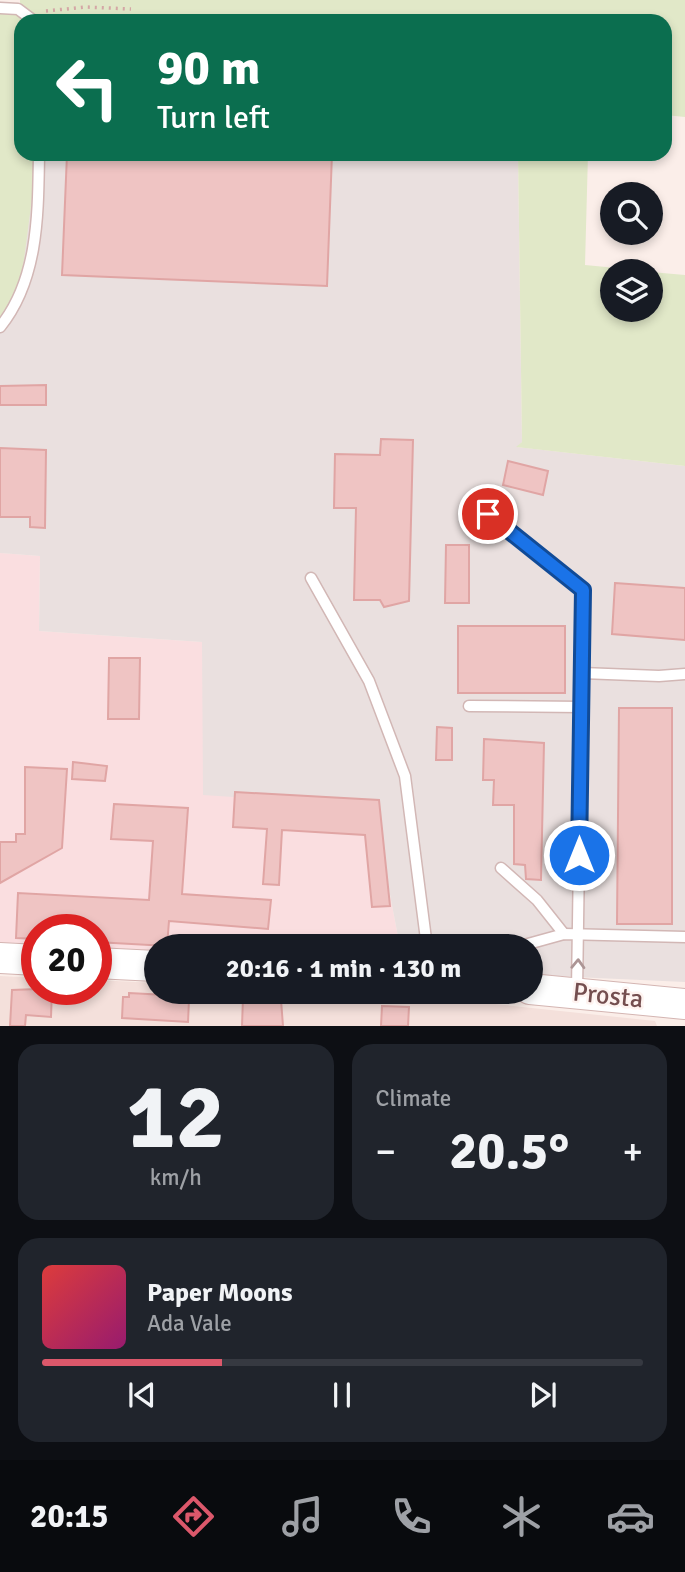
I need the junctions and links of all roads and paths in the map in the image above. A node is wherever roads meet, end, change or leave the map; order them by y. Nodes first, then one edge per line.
1 (0, 9) edge
2 (131, 9) dead end
3 (26, 14) edge
4 (40, 14) edge
5 (38, 161) edge
6 (0, 327) edge
7 (488, 514) dead end
8 (311, 579) dead end
9 (582, 673) junction
10 (685, 674) edge
11 (470, 706) dead end
12 (582, 706) junction
13 (501, 867) dead end
14 (425, 934) edge
15 (564, 934) junction
16 (579, 934) junction
17 (685, 937) edge
18 (543, 940) edge
19 (0, 958) edge
20 (21, 959) edge
21 (112, 964) edge
22 (144, 965) edge
23 (543, 990) edge
24 (577, 993) junction
25 (685, 1004) edge

1 - 3 lane
2 - 4 path
5 - 6 lane
7 - 9 lane
8 - 14 lane
9 - 10 lane
9 - 12 lane
11 - 12 lane
12 - 16 lane
13 - 15 lane
15 - 16 lane
15 - 18 lane
16 - 17 lane
24 -> 16 lane
19 - 20 main road
21 - 22 main road
23 - 24 main road, Prosta
24 - 25 main road, Prosta

